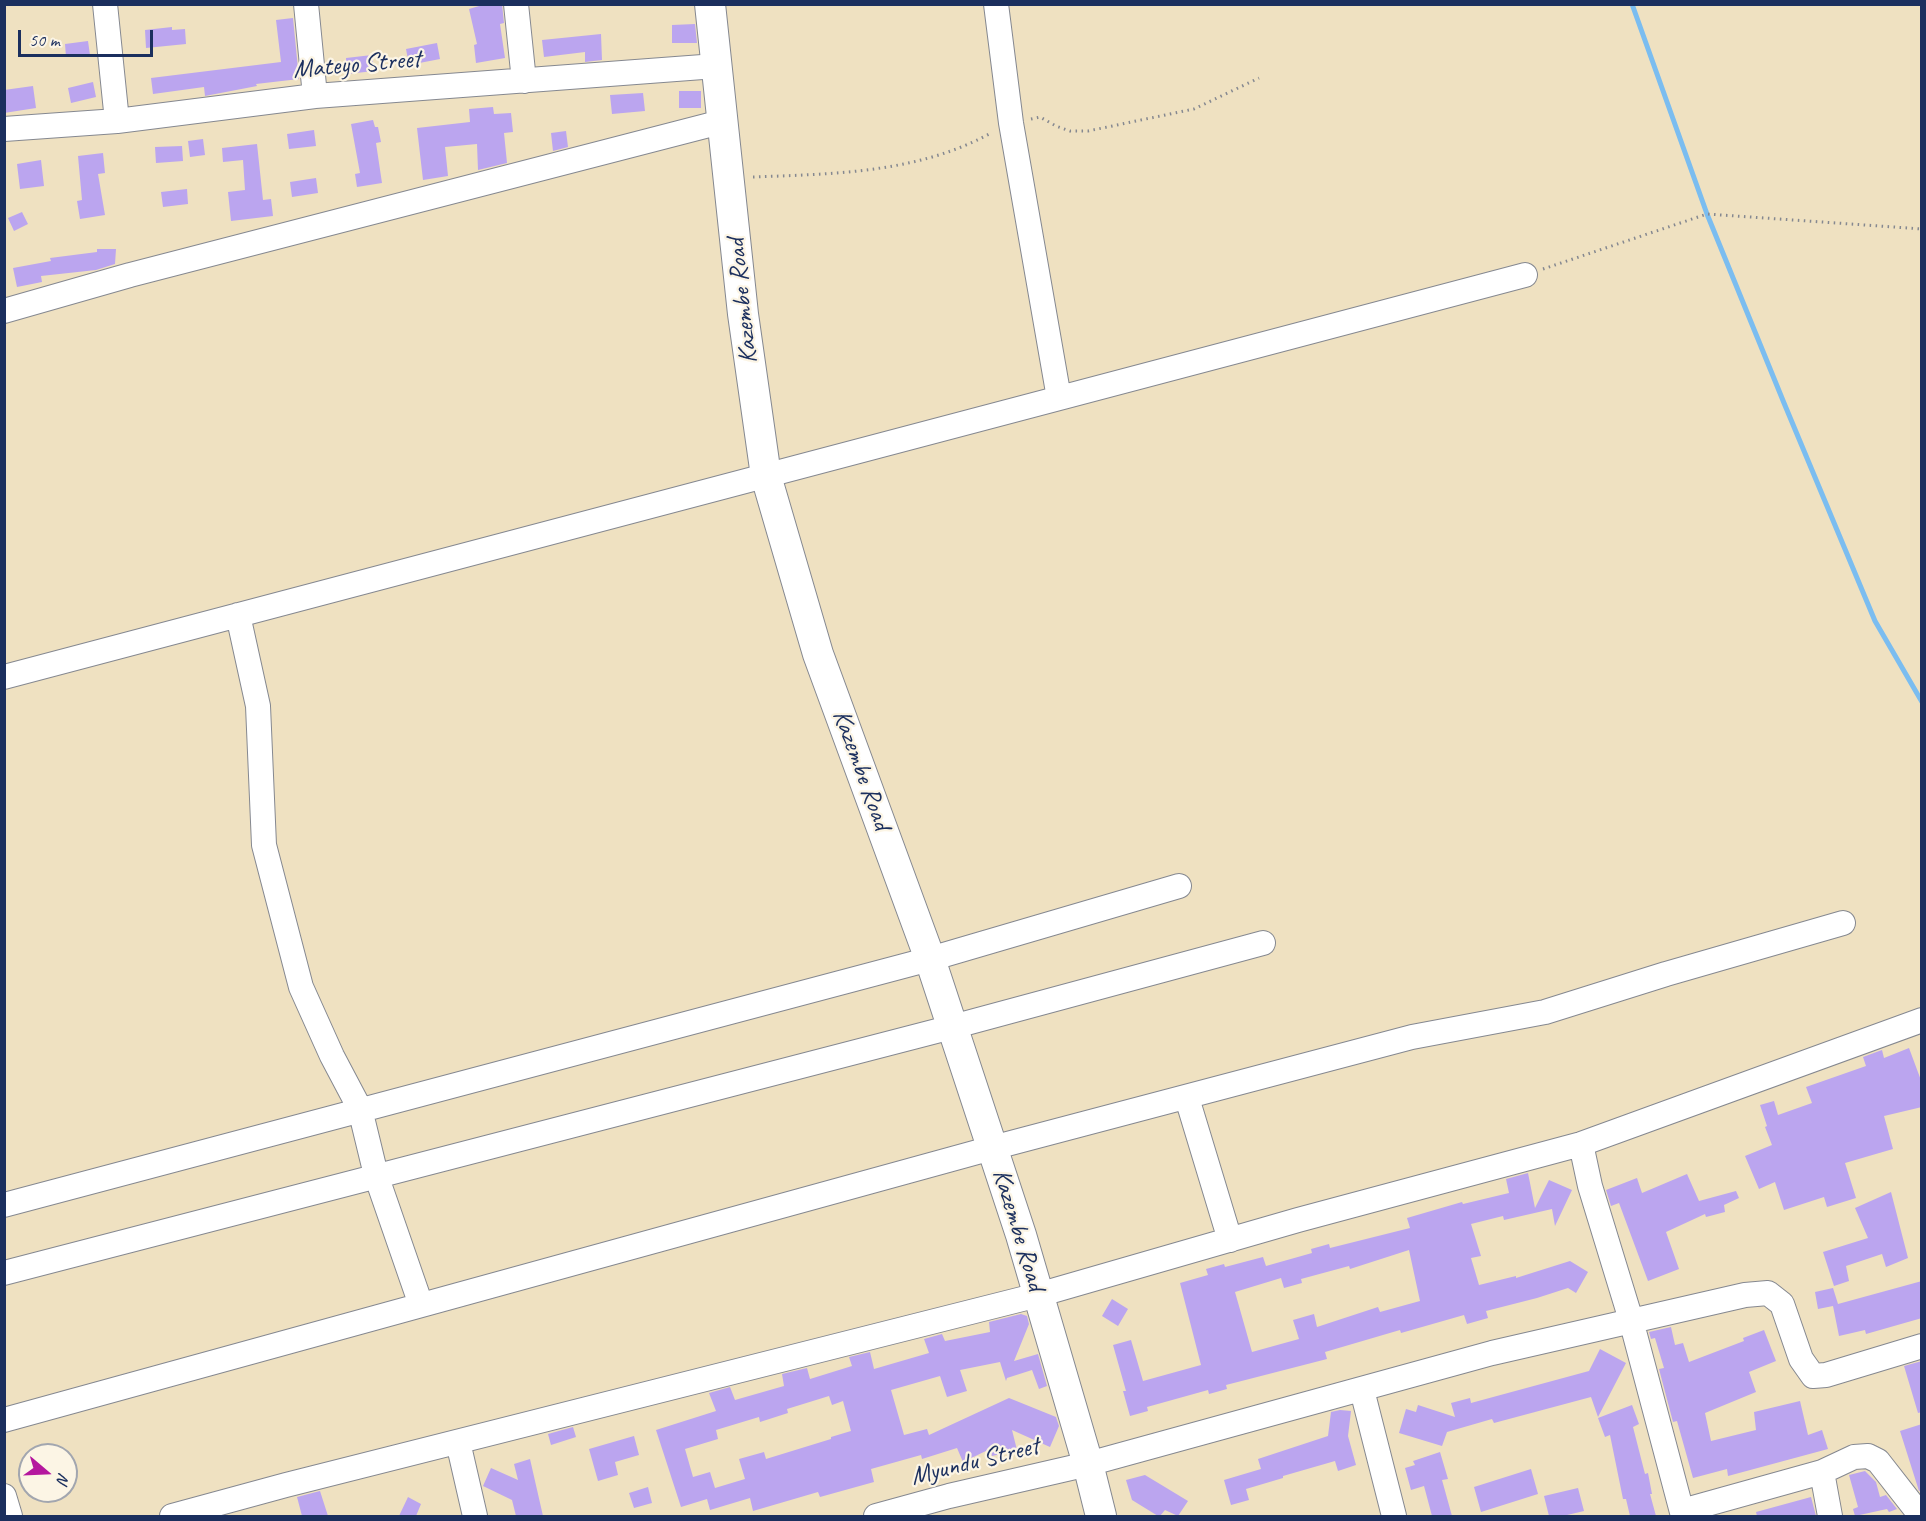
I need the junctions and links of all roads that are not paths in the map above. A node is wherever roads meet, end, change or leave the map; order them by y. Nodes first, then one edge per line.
1 (105, 4) edge
2 (306, 4) edge
3 (516, 4) edge
4 (710, 4) edge
5 (996, 4) edge
6 (716, 66) junction
7 (524, 81) junction
8 (315, 96) junction
9 (117, 121) junction
10 (721, 122) junction
11 (4, 129) edge
12 (1525, 275) road end
13 (4, 311) edge
14 (1059, 398) junction
15 (766, 476) junction
16 (238, 615) junction
17 (4, 677) edge
18 (1179, 886) dead end
19 (1843, 923) dead end
20 (1263, 943) dead end
21 (930, 959) junction
22 (1922, 1020) edge
23 (952, 1027) junction
24 (1187, 1098) junction
25 (360, 1109) junction
26 (1581, 1144) junction
27 (992, 1148) junction
28 (376, 1175) junction
29 (4, 1205) edge
30 (1230, 1239) junction
31 (4, 1273) edge
32 (1038, 1295) junction
33 (421, 1305) junction
34 (1631, 1320) junction
35 (1922, 1346) edge
36 (1362, 1390) junction
37 (4, 1420) edge
38 (458, 1442) junction
39 (1088, 1464) junction
40 (1822, 1472) junction
41 (4, 1496) edge
42 (1917, 1504) edge
43 (952, 1506) edge
44 (1682, 1514) edge
45 (10, 1516) edge
46 (172, 1516) edge
47 (475, 1516) edge
48 (876, 1516) edge
49 (1101, 1516) edge
50 (1394, 1516) edge
51 (1830, 1516) edge

1 - 9 street
2 - 8 street
3 - 7 street
4 - 6 main road, Kazembe Road
5 - 14 street
6 - 7 street, Mateyo Street
6 - 10 main road, Kazembe Road
7 - 8 street, Mateyo Street
8 - 9 street, Mateyo Street
9 - 11 street, Mateyo Street
10 - 13 street
10 - 15 main road, Kazembe Road
12 - 14 street
14 - 15 street
15 - 16 street
15 - 21 main road, Kazembe Road
16 - 17 street
16 - 25 street
18 - 21 street
19 - 24 street
20 - 23 street
21 - 23 main road, Kazembe Road
21 - 25 street
22 - 26 street
23 - 27 main road, Kazembe Road
23 - 28 street
24 - 27 street
24 - 30 street
25 - 28 street
25 - 29 street
26 - 30 street
26 - 34 street
27 - 32 main road, Kazembe Road
27 - 33 street
28 - 31 street
28 - 33 street
30 - 32 street
32 - 38 street
32 - 39 main road, Kazembe Road
33 - 37 street
34 - 35 street, Myundu Street
34 - 36 street, Myundu Street
34 - 44 street
36 - 39 street, Myundu Street
36 - 50 street
38 - 46 street
38 - 47 street
39 - 43 street, Myundu Street
39 - 49 main road, Kazembe Road
40 - 42 street
40 - 44 street
40 - 51 street
41 - 45 street
43 - 48 street, Myundu Street

